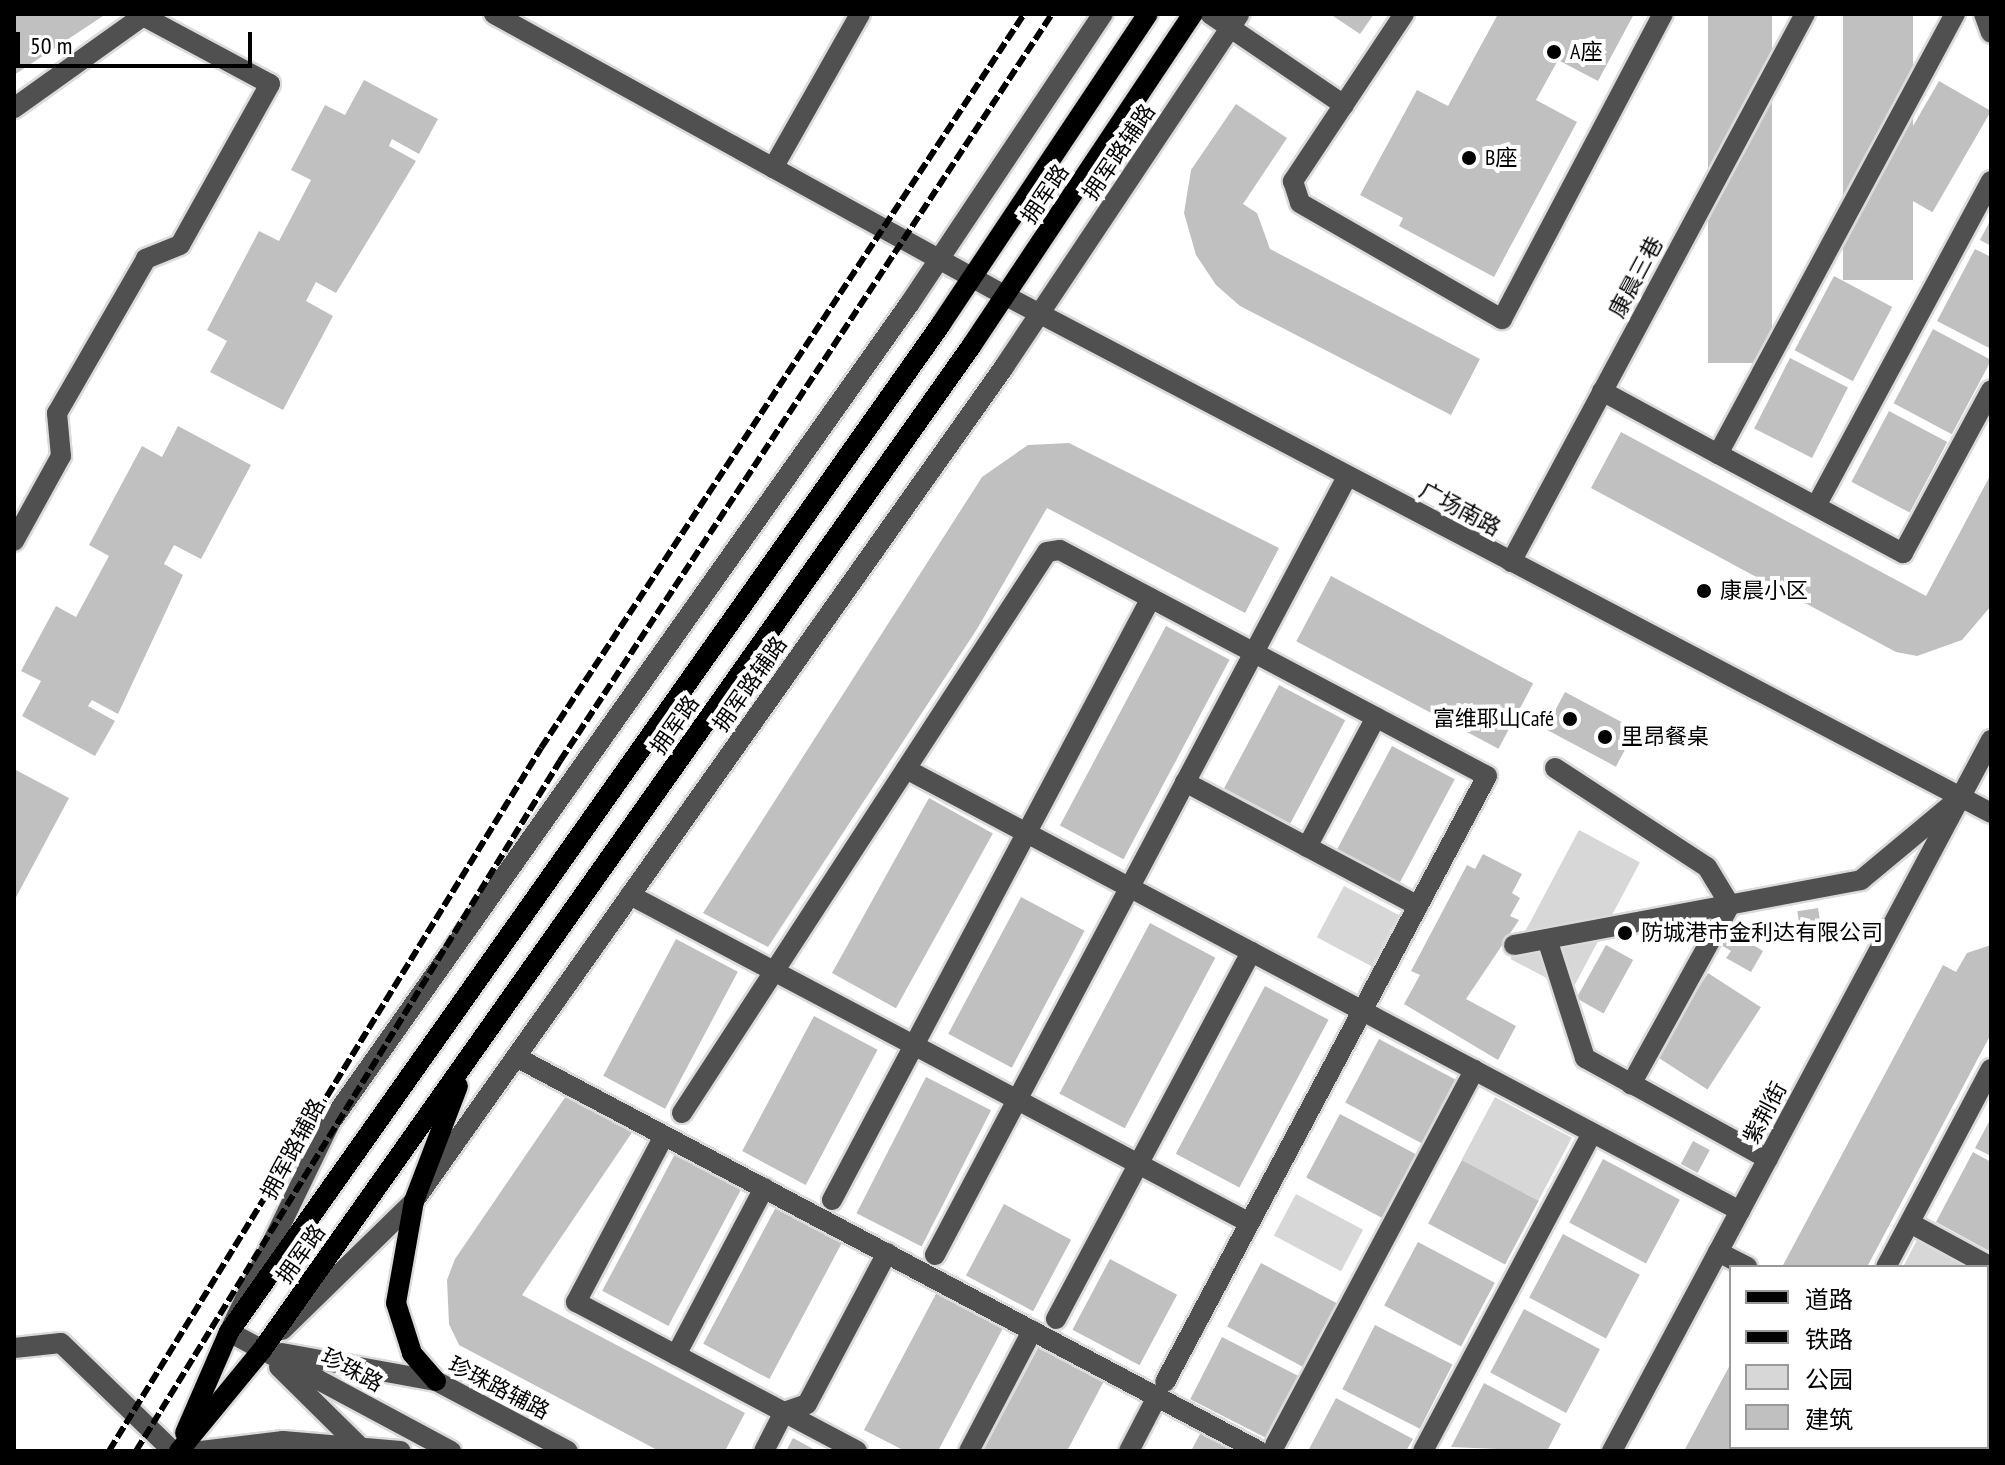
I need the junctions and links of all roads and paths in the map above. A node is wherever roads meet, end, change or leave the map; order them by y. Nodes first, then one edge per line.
1 (494, 14) edge
2 (860, 14) edge
3 (1103, 14) edge
4 (1148, 14) edge
5 (1193, 14) edge
6 (1210, 14) edge
7 (1404, 14) edge
8 (1663, 14) edge
9 (1805, 14) edge
10 (1955, 14) edge
11 (1984, 14) edge
12 (1234, 21) edge
13 (1991, 33) edge
14 (1344, 105) junction
15 (14, 108) edge
16 (773, 168) junction
17 (1991, 181) edge
18 (940, 259) junction
19 (973, 278) junction
20 (1006, 296) junction
21 (1039, 314) junction
22 (1991, 390) edge
23 (1602, 391) junction
24 (1718, 454) junction
25 (1347, 477) junction
26 (1816, 506) junction
27 (14, 541) edge
28 (1511, 562) junction
29 (1151, 598) junction
30 (1254, 653) junction
31 (1376, 717) junction
32 (1991, 740) edge
33 (1555, 768) dead end
34 (906, 769) junction
35 (1185, 782) junction
36 (1961, 797) junction
37 (1991, 813) edge
38 (1026, 833) junction
39 (1307, 847) junction
40 (1129, 887) junction
41 (630, 895) junction
42 (1730, 905) junction
43 (1418, 906) junction
44 (1547, 939) junction
45 (1514, 945) dead end
46 (1251, 952) junction
47 (774, 971) junction
48 (1362, 1011) junction
49 (914, 1045) junction
50 (469, 1057) junction
51 (516, 1057) junction
52 (1991, 1069) edge
53 (1474, 1070) junction
54 (1631, 1084) junction
55 (1017, 1100) junction
56 (682, 1113) dead end
57 (1592, 1133) junction
58 (664, 1136) junction
59 (1768, 1159) junction
60 (1138, 1164) junction
61 (764, 1188) junction
62 (832, 1200) dead end
63 (414, 1201) junction
64 (1740, 1211) junction
65 (1250, 1223) junction
66 (1910, 1223) junction
67 (1718, 1252) junction
68 (887, 1253) junction
69 (935, 1255) dead end
70 (1743, 1265) edge
71 (1887, 1265) edge
72 (1987, 1265) edge
73 (1056, 1319) dead end
74 (1032, 1331) junction
75 (229, 1332) junction
76 (14, 1348) edge
77 (262, 1350) junction
78 (676, 1355) junction
79 (436, 1381) junction
80 (1161, 1389) junction
81 (784, 1412) junction
82 (360, 1447) edge
83 (1267, 1448) edge
84 (176, 1451) edge
85 (201, 1451) edge
86 (401, 1451) edge
87 (451, 1451) edge
88 (568, 1451) edge
89 (764, 1451) edge
90 (857, 1451) edge
91 (969, 1451) edge
92 (1129, 1451) edge
93 (1423, 1451) edge
94 (1612, 1451) edge

1 - 16 street, 广场南路
2 - 16 street
3 - 18 street, 拥军路辅路
4 - 19 main road, 拥军路
5 - 20 main road, 拥军路
6 - 12 street
7 - 14 street
8 - 14 street
9 - 23 street, 康晨三巷
10 - 24 street
11 - 13 street
12 - 14 street
12 - 21 street, 拥军路辅路
15 - 27 street
16 - 18 street, 广场南路
17 - 26 street
18 - 19 street, 广场南路
18 - 75 street, 拥军路辅路
19 - 20 street, 广场南路
19 - 75 main road, 拥军路
20 - 21 street, 广场南路
20 - 50 main road, 拥军路
21 - 25 street, 广场南路
21 - 41 street, 拥军路辅路
22 - 26 street
23 - 24 street
23 - 28 street, 康晨三巷
24 - 26 street
25 - 28 street, 广场南路
25 - 30 street
28 - 36 street, 广场南路
29 - 30 street
29 - 34 street
29 - 38 street
30 - 31 street
30 - 35 street
31 - 39 street
31 - 43 street
32 - 36 street, 紫荆街
33 - 42 street
34 - 38 street
34 - 47 street
35 - 39 street
35 - 40 street
36 - 37 street, 广场南路
36 - 42 street
36 - 59 street, 紫荆街
38 - 40 street
38 - 49 street
39 - 43 street
40 - 46 street
40 - 55 street
41 - 47 street
41 - 51 street, 拥军路辅路
42 - 44 street
42 - 54 street
43 - 48 street
44 - 45 street
44 - 54 street
46 - 48 street
46 - 60 street
47 - 49 street
47 - 56 street
48 - 53 street
48 - 65 street
49 - 55 street
49 - 62 street
50 - 63 main road
50 - 77 main road, 拥军路
51 - 58 street
51 - 63 street, 拥军路辅路
52 - 66 street
53 - 57 street
53 - 83 street
54 - 59 street
55 - 60 street
55 - 69 street
57 - 64 street
57 - 93 street
58 - 61 street
58 - 78 street
59 - 64 street, 紫荆街
60 - 65 street
60 - 73 street
61 - 68 street
61 - 78 street
63 - 77 street, 拥军路辅路
63 - 79 main road
64 - 67 street, 紫荆街
65 - 80 street
66 - 71 street
66 - 72 street
67 - 70 street
67 - 94 street, 紫荆街
68 - 74 street
68 - 81 street
74 - 80 street
74 - 91 street
75 - 77 street, 珍珠路
75 - 84 main road, 拥军路
76 - 84 street
77 - 79 street, 珍珠路辅路
77 - 82 street
77 - 84 main road, 拥军路
77 - 87 street, 珍珠路
78 - 81 street
79 - 88 street, 珍珠路辅路
80 - 83 street
80 - 92 street
81 - 89 street
81 - 90 street
82 - 85 street
82 - 86 street

